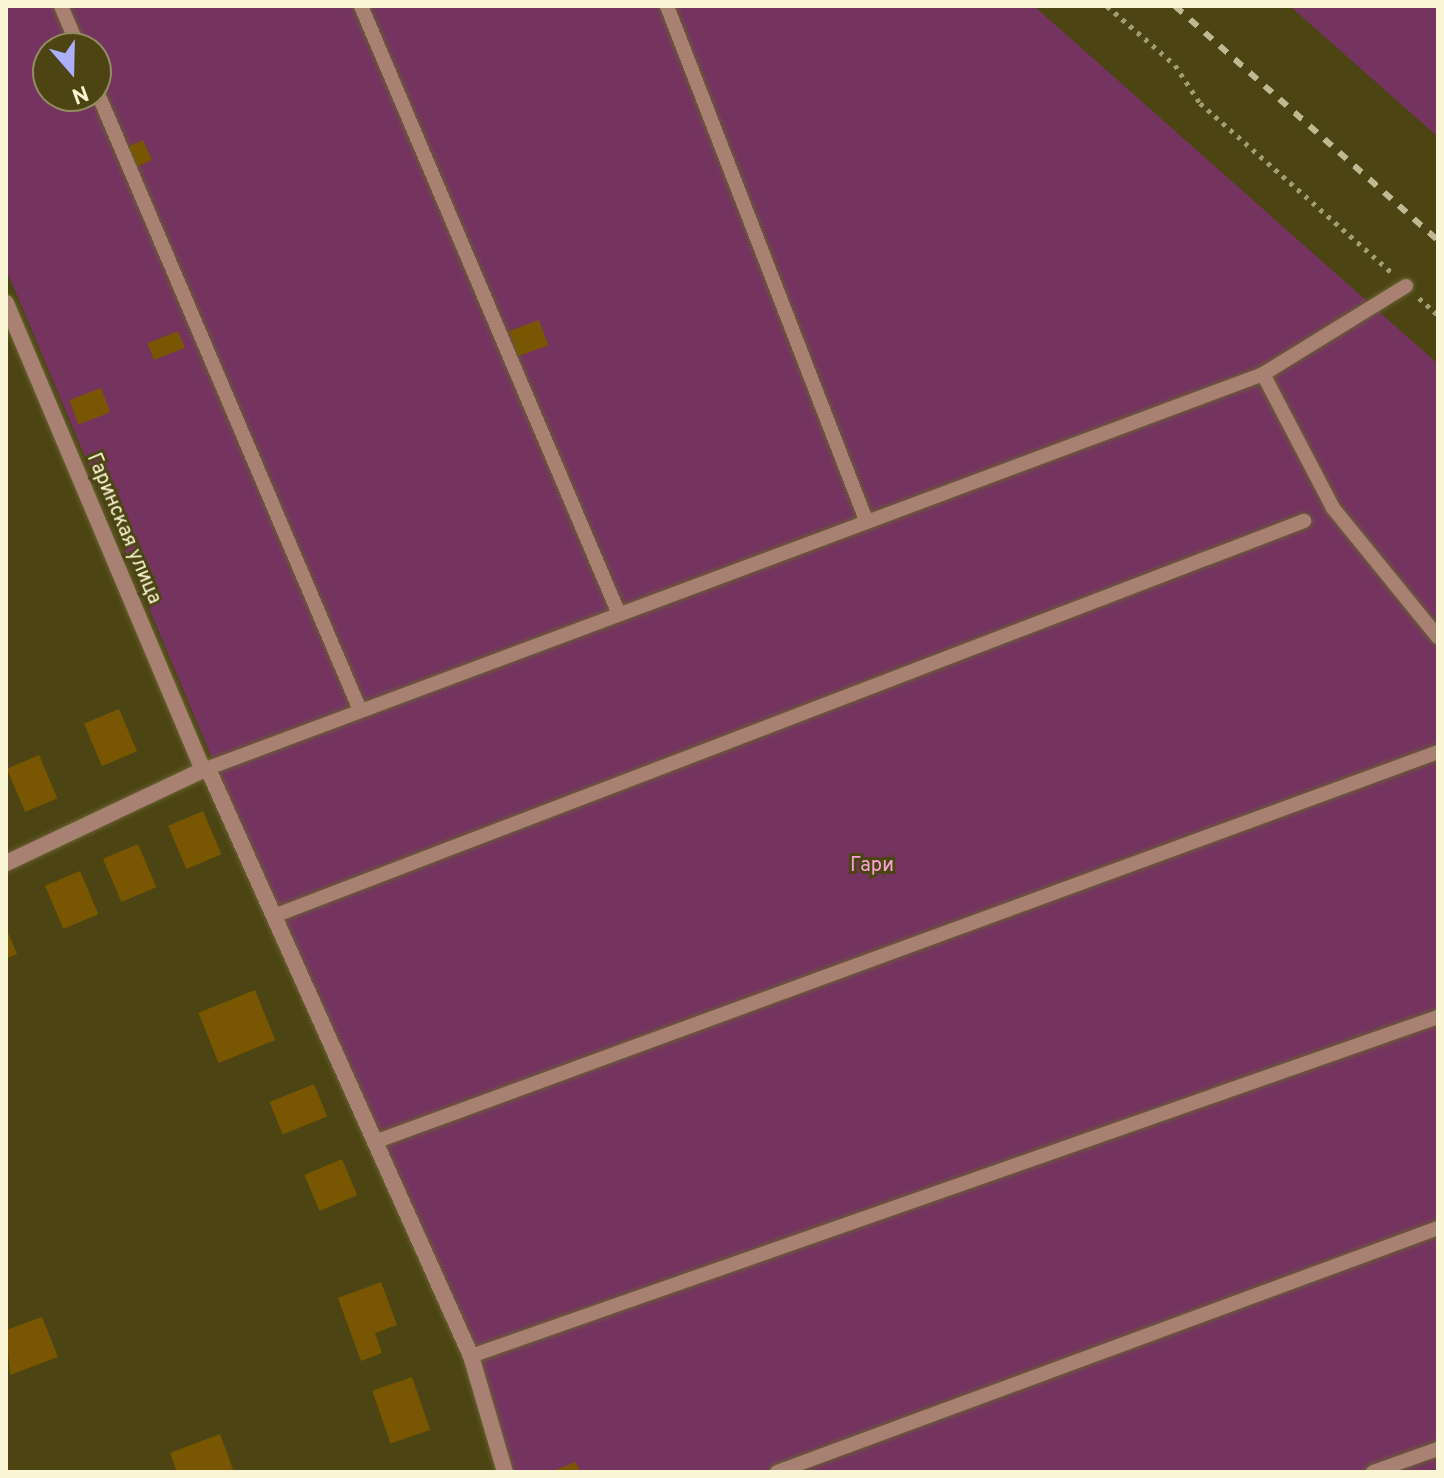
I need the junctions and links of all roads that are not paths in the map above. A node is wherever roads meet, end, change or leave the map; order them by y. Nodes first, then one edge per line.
1 (61, 6) edge
2 (361, 6) edge
3 (667, 6) edge
4 (72, 32) edge
5 (106, 112) edge
6 (1406, 286) road end
7 (6, 303) edge
8 (1263, 374) junction
9 (866, 520) junction
10 (1304, 521) dead end
11 (619, 614) junction
12 (1438, 637) edge
13 (360, 710) junction
14 (1438, 752) edge
15 (206, 769) junction
16 (6, 863) edge
17 (279, 914) junction
18 (1438, 1017) edge
19 (380, 1140) junction
20 (1438, 1228) edge
21 (471, 1356) junction
22 (1438, 1449) edge
23 (505, 1472) edge
24 (777, 1472) edge
25 (1373, 1472) edge

1 - 4 lane
2 - 11 lane
3 - 9 lane
5 - 13 lane
6 - 8 lane
7 - 15 street, Гаринская улица
8 - 9 lane
8 - 12 lane
9 - 11 lane
10 - 17 lane
11 - 13 lane
13 - 15 lane
14 - 19 lane
15 - 16 street
15 - 17 street, Гаринская улица
17 - 19 street, Гаринская улица
18 - 21 lane
19 - 21 street, Гаринская улица
20 - 24 lane
21 - 23 street, Гаринская улица
22 - 25 lane

